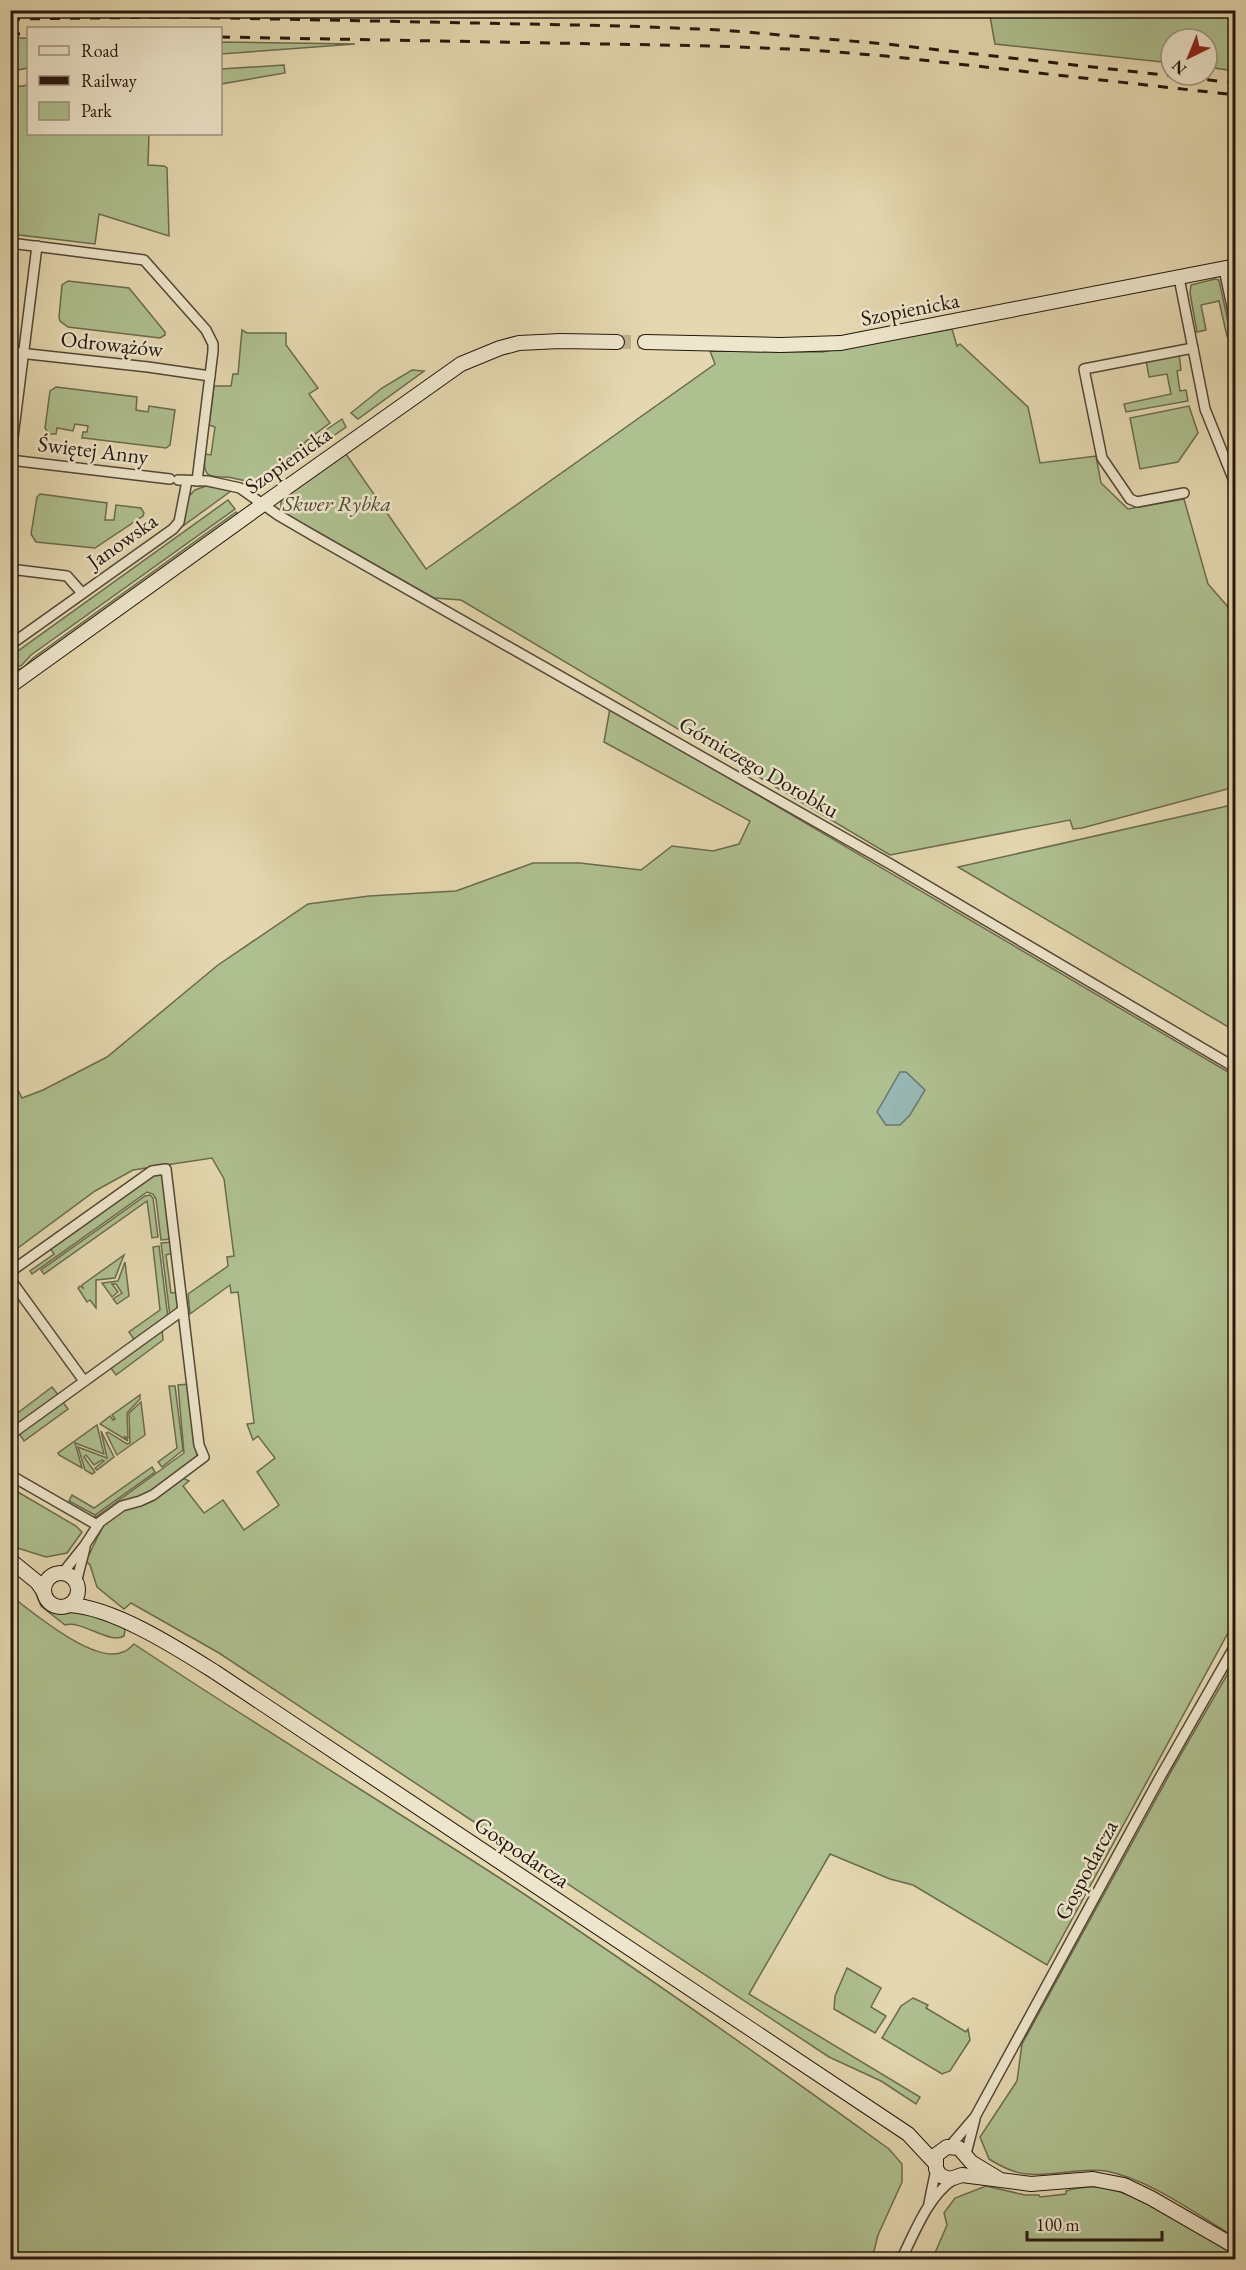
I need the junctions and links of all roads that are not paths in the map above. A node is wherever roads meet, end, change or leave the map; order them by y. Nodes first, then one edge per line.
1 (10, 243) edge
2 (37, 246) junction
3 (1230, 268) edge
4 (1179, 278) junction
5 (1236, 326) edge
6 (617, 342) tunnel mouth
7 (645, 342) tunnel mouth
8 (1193, 348) junction
9 (10, 352) edge
10 (24, 354) junction
11 (210, 376) junction
12 (11, 461) edge
13 (178, 480) junction
14 (197, 481) junction
15 (1236, 486) edge
16 (1184, 493) dead end
17 (262, 505) junction
18 (10, 569) edge
19 (82, 593) junction
20 (10, 645) edge
21 (10, 686) edge
22 (1236, 1068) edge
23 (10, 1272) edge
24 (10, 1279) edge
25 (183, 1310) junction
26 (84, 1381) junction
27 (10, 1435) edge
28 (10, 1475) edge
29 (97, 1526) junction
30 (85, 1545) junction
31 (13, 1562) edge
32 (55, 1575) junction
33 (76, 1586) junction
34 (44, 1592) junction
35 (69, 1605) junction
36 (108, 1614) junction
37 (1236, 1644) edge
38 (975, 2117) junction
39 (908, 2134) junction
40 (947, 2147) junction
41 (967, 2156) junction
42 (935, 2166) junction
43 (958, 2177) junction
44 (999, 2179) junction
45 (929, 2206) junction
46 (1236, 2247) edge
47 (901, 2259) edge

1 - 2 street
2 - 10 street
2 - 11 street
3 - 4 street, Szopienicka
3 - 5 street
4 - 7 street, Szopienicka
4 - 8 street
6 - 17 street, Szopienicka
8 - 15 street
8 - 16 street
9 - 10 street, Odrowążów
10 - 11 street, Odrowążów
10 - 12 street
11 - 14 street
12 - 13 street, Świętej Anny
13 - 14 street, Świętej Anny
13 - 19 street, Janowska
14 - 17 street, Świętej Anny
17 - 21 street, Szopienicka
17 - 22 street, Górniczego Dorobku
18 - 19 street, Janowska
19 - 20 street, Janowska
23 - 25 street
24 - 26 street
25 - 26 street
25 - 29 street
26 - 27 street
28 - 29 street
29 - 30 street
30 - 32 street
30 - 33 street
31 - 32 street
31 - 34 street
32 - 33 street
32 - 34 street
33 - 35 street
33 - 36 street, Gospodarcza
34 - 35 street
35 - 36 street, Gospodarcza
36 - 39 street, Gospodarcza
37 - 38 street, Gospodarcza
38 - 40 street, Gospodarcza
38 - 41 street, Gospodarcza
39 - 40 street, Gospodarcza
39 - 42 street, Gospodarcza
40 - 41 street
40 - 42 street
41 - 43 street
41 - 44 street
42 - 43 street
42 - 45 street
43 - 44 street
43 - 45 street
44 - 46 street
45 - 47 street

